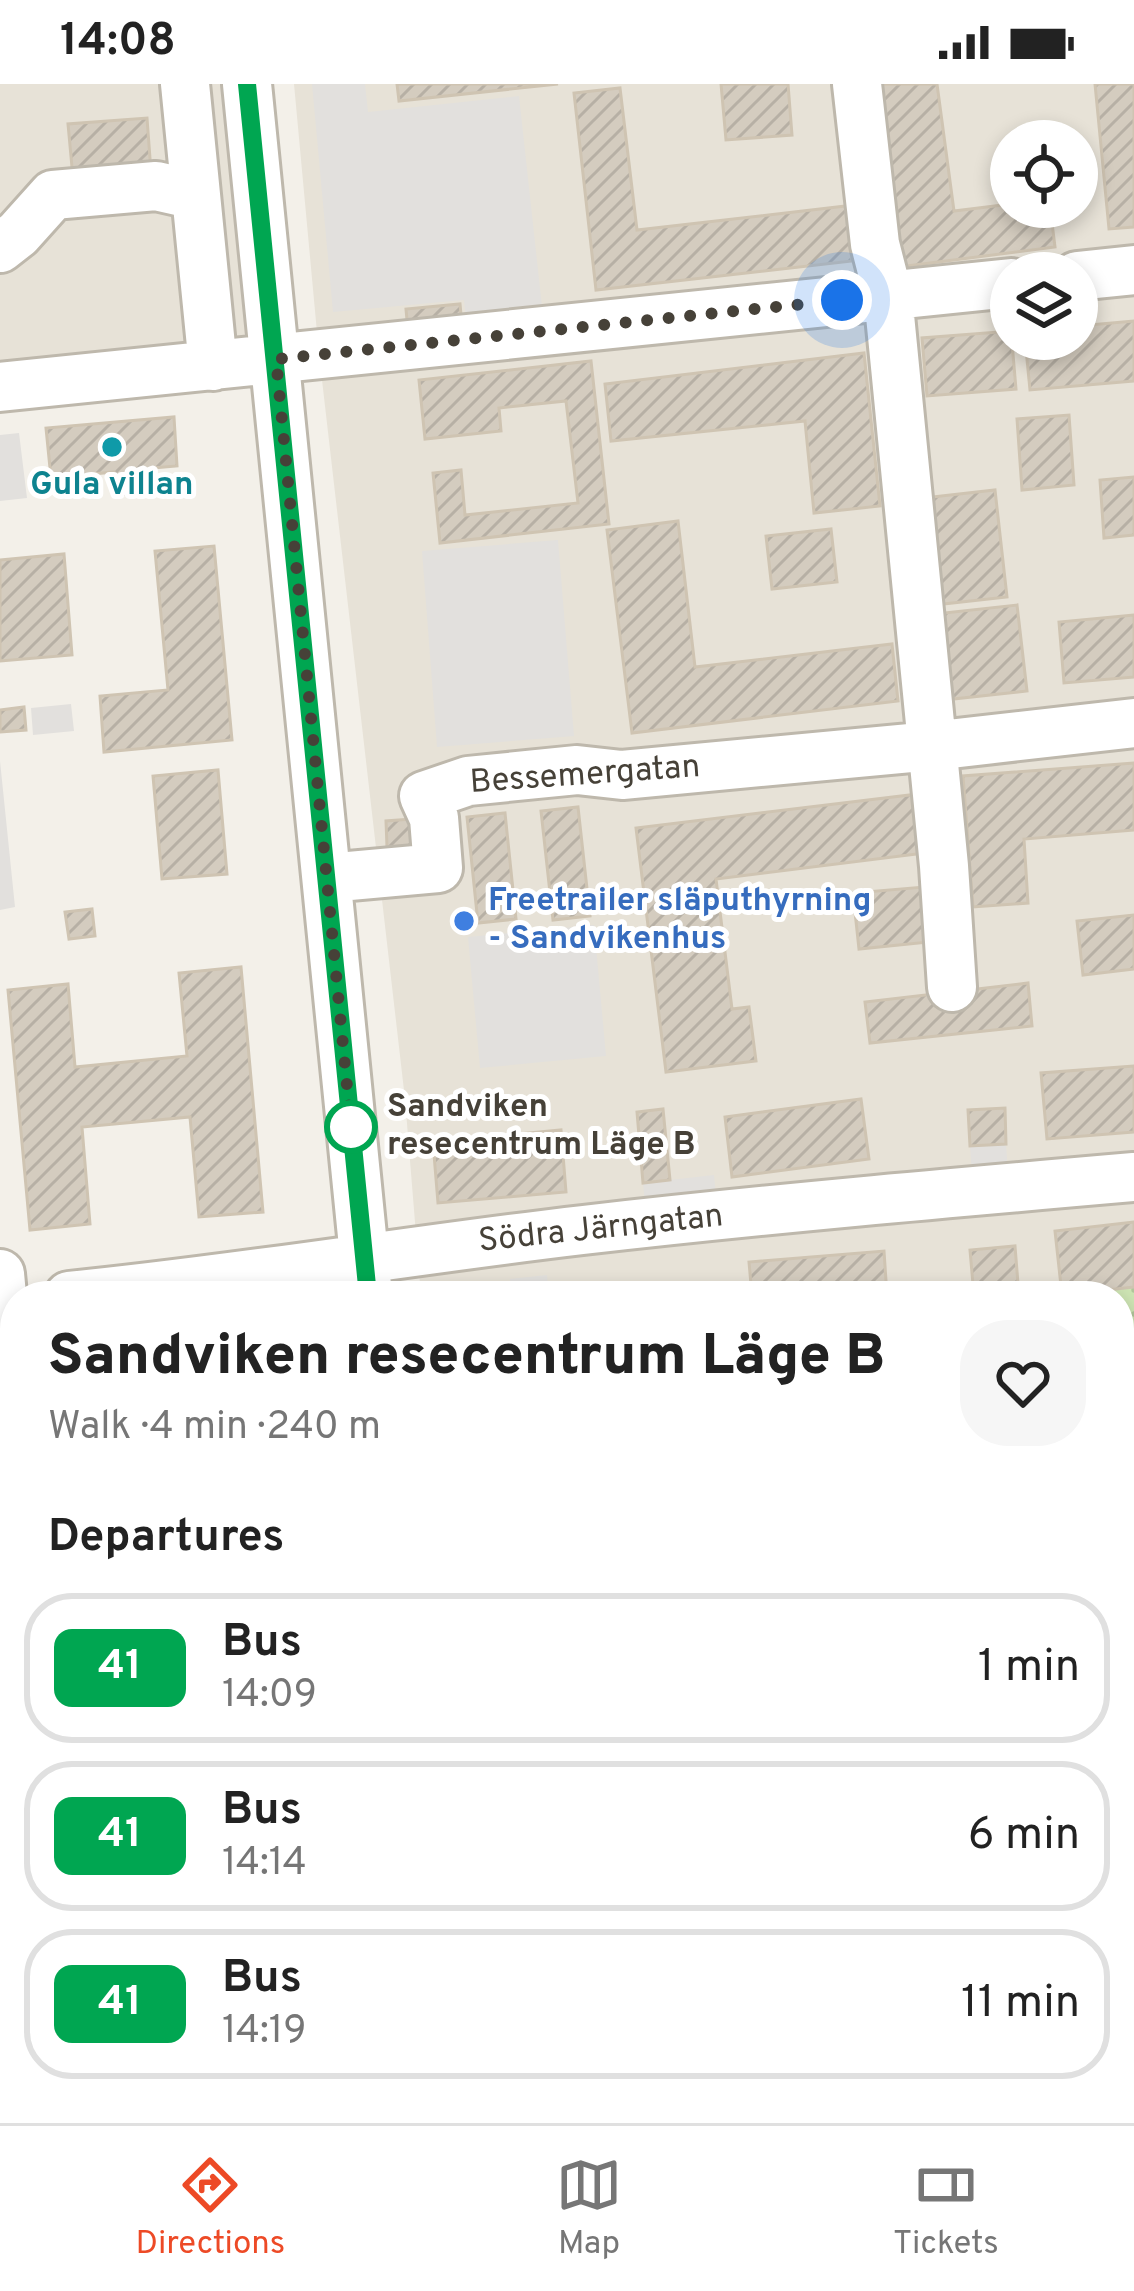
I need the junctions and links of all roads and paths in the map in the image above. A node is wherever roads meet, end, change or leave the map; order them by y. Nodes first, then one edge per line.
1 (185, 84) edge
2 (247, 84) edge
3 (857, 84) edge
4 (196, 195) junction
5 (0, 248) edge
6 (1134, 270) edge
7 (1098, 274) edge
8 (990, 285) edge
9 (888, 295) junction
10 (276, 359) junction
11 (213, 366) junction
12 (0, 387) edge
13 (1134, 723) edge
14 (932, 746) junction
15 (327, 878) junction
16 (952, 987) dead end
17 (1134, 1178) edge
18 (366, 1278) edge
19 (250, 1281) edge

1 - 4 street
2 - 10 street
3 - 9 street
4 - 5 street
4 - 11 street
6 - 7 street
8 - 9 street
9 - 10 street
9 - 14 street
10 - 11 street
10 - 15 street
11 - 12 street
13 - 14 street, Bessemergatan
14 - 15 street, Bessemergatan
14 - 16 street
15 - 18 street
17 - 18 street, Södra Järngatan
18 - 19 street, Södra Järngatan

